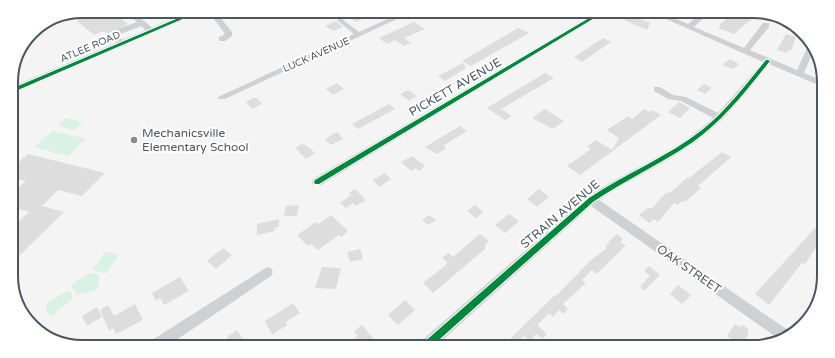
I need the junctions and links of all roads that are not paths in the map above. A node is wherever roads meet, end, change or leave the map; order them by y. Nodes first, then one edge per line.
1 (136, 18) edge
2 (183, 18) edge
3 (216, 18) edge
4 (396, 18) edge
5 (592, 18) edge
6 (668, 18) edge
7 (700, 18) edge
8 (340, 20) dead end
9 (142, 23) junction
10 (766, 25) dead end
11 (689, 27) junction
12 (152, 31) junction
13 (359, 35) junction
14 (222, 40) dead end
15 (122, 44) junction
16 (745, 51) junction
17 (809, 52) edge
18 (768, 61) junction
19 (799, 74) junction
20 (817, 81) edge
21 (18, 88) edge
22 (657, 90) dead end
23 (222, 96) dead end
24 (718, 117) junction
25 (317, 182) dead end
26 (591, 200) junction
27 (267, 272) dead end
28 (781, 333) edge
29 (165, 340) edge
30 (433, 340) edge

1 - 9 street
2 - 12 main road, ATLEE ROAD
3 - 14 street
4 - 13 street, LUCK AVENUE
5 - 25 street, PICKETT AVENUE
6 - 11 street
7 - 11 street
8 - 13 street
9 - 12 street
9 - 15 street
10 - 16 street
11 - 16 street
12 - 15 main road, ATLEE ROAD
13 - 23 street, LUCK AVENUE
15 - 21 main road, ATLEE ROAD
16 - 18 street
17 - 19 street
18 - 19 street
18 - 24 street, STRAIN AVENUE
19 - 20 street
22 - 24 street
24 - 26 street, STRAIN AVENUE
26 - 28 street, OAK STREET
26 - 30 street, STRAIN AVENUE
27 - 29 street

